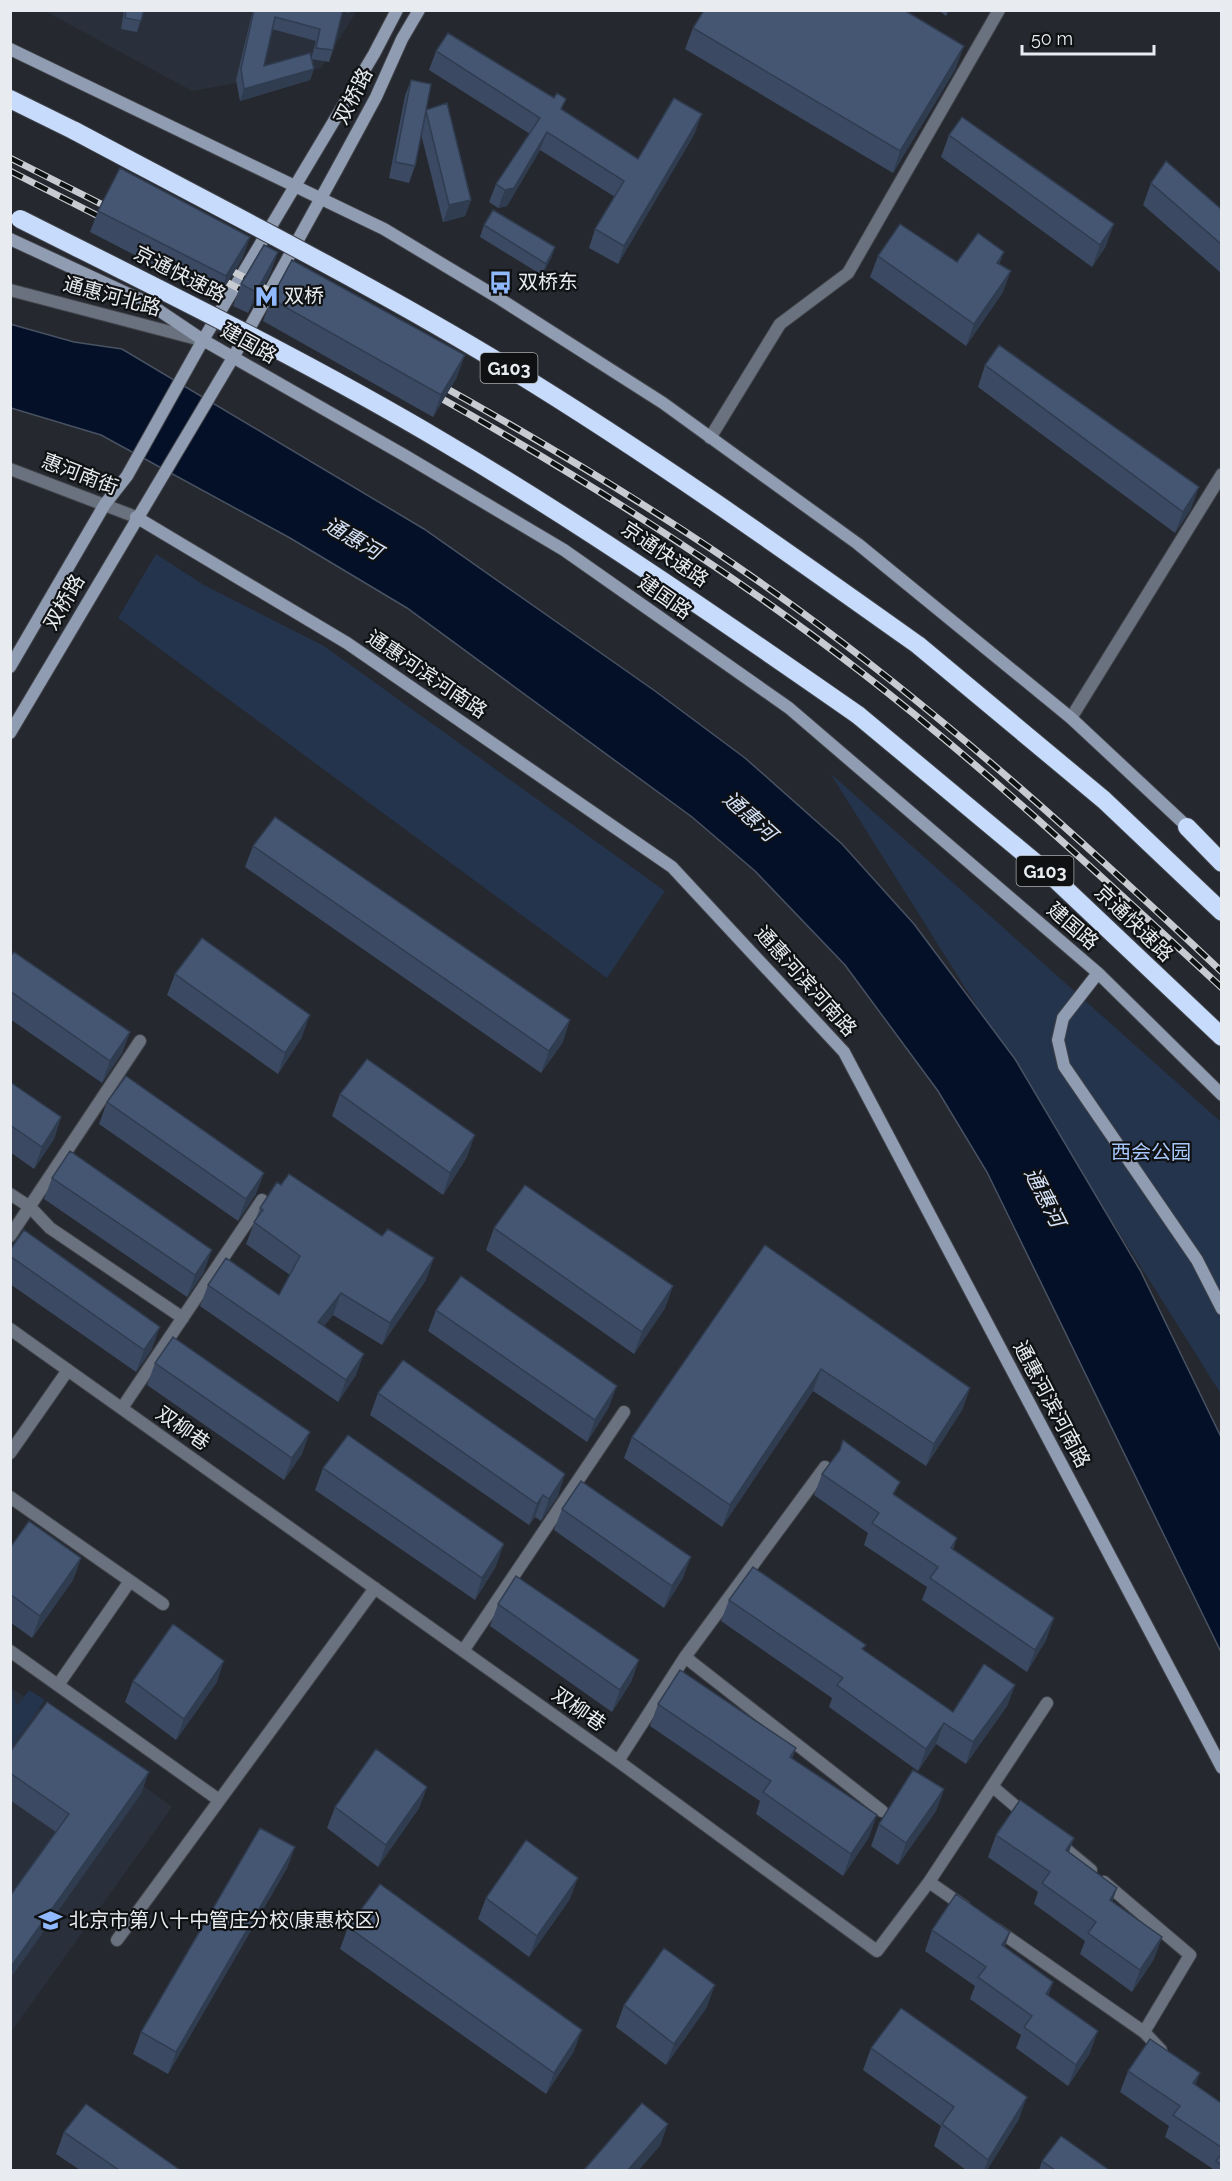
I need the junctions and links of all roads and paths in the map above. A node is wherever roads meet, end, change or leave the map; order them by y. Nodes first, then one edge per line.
1 (397, 10) edge
2 (419, 10) edge
3 (999, 10) edge
4 (10, 49) edge
5 (10, 99) edge
6 (296, 188) junction
7 (321, 200) junction
8 (15, 217) edge
9 (10, 239) edge
10 (10, 290) edge
11 (203, 340) junction
12 (234, 356) junction
13 (710, 438) junction
14 (10, 469) edge
15 (1221, 474) edge
16 (105, 504) junction
17 (136, 517) junction
18 (10, 667) edge
19 (1071, 718) junction
20 (10, 733) edge
21 (1186, 827) junction
22 (1221, 856) edge
23 (1221, 863) edge
24 (1221, 912) edge
25 (1098, 972) junction
26 (1221, 1037) edge
27 (140, 1041) dead end
28 (1221, 1095) edge
29 (10, 1194) edge
30 (262, 1200) edge
31 (30, 1207) junction
32 (10, 1236) edge
33 (1221, 1309) edge
34 (183, 1318) junction
35 (10, 1329) edge
36 (68, 1370) junction
37 (122, 1408) junction
38 (624, 1412) dead end
39 (10, 1453) edge
40 (825, 1467) edge
41 (10, 1497) edge
42 (130, 1581) junction
43 (375, 1588) junction
44 (163, 1604) dead end
45 (10, 1651) edge
46 (463, 1651) junction
47 (685, 1658) junction
48 (58, 1684) junction
49 (1047, 1702) dead end
50 (618, 1761) junction
51 (1221, 1768) edge
52 (993, 1787) junction
53 (219, 1800) junction
54 (882, 1811) dead end
55 (929, 1882) junction
56 (117, 1940) dead end
57 (1144, 2032) junction
58 (1167, 2056) edge

1 - 6 main road, 双桥路
2 - 7 main road, 双桥路
3 - 13 street
4 - 6 main road
5 - 24 highway, G103, bridge
6 - 7 main road
6 - 11 main road, 双桥路
7 - 12 main road, 双桥路
7 - 13 main road
8 - 26 highway, 京通快速路 / G103, bridge
9 - 11 main road, 建国路
10 - 11 street, 通惠河北路
11 - 12 main road, 建国路
11 - 16 main road, 双桥路
12 - 17 main road, 双桥路
12 - 25 main road, 建国路
13 - 19 main road
14 - 16 street, 惠河南街
15 - 19 street
16 - 17 street, 惠河南街
16 - 18 main road, 双桥路
17 - 20 main road, 双桥路
17 - 51 main road, 通惠河滨河南路
19 - 21 main road
21 - 22 main road
21 - 23 highway
25 - 28 main road, 建国路
25 - 33 main road
27 - 31 street
29 - 31 street
30 - 34 street
31 - 32 street
31 - 34 street
34 - 37 street
35 - 36 street, 双柳巷
36 - 37 street, 双柳巷
36 - 39 street
37 - 43 street, 双柳巷
38 - 46 street
40 - 47 street
41 - 42 street
42 - 44 street
42 - 48 street
43 - 46 street, 双柳巷
43 - 53 street
45 - 48 street
46 - 50 street, 双柳巷
47 - 50 street
47 - 54 street
48 - 53 street
49 - 52 street, 双柳巷
50 - 55 street, 双柳巷
52 - 55 street, 双柳巷
52 - 57 street
53 - 56 street
55 - 57 street
57 - 58 street

